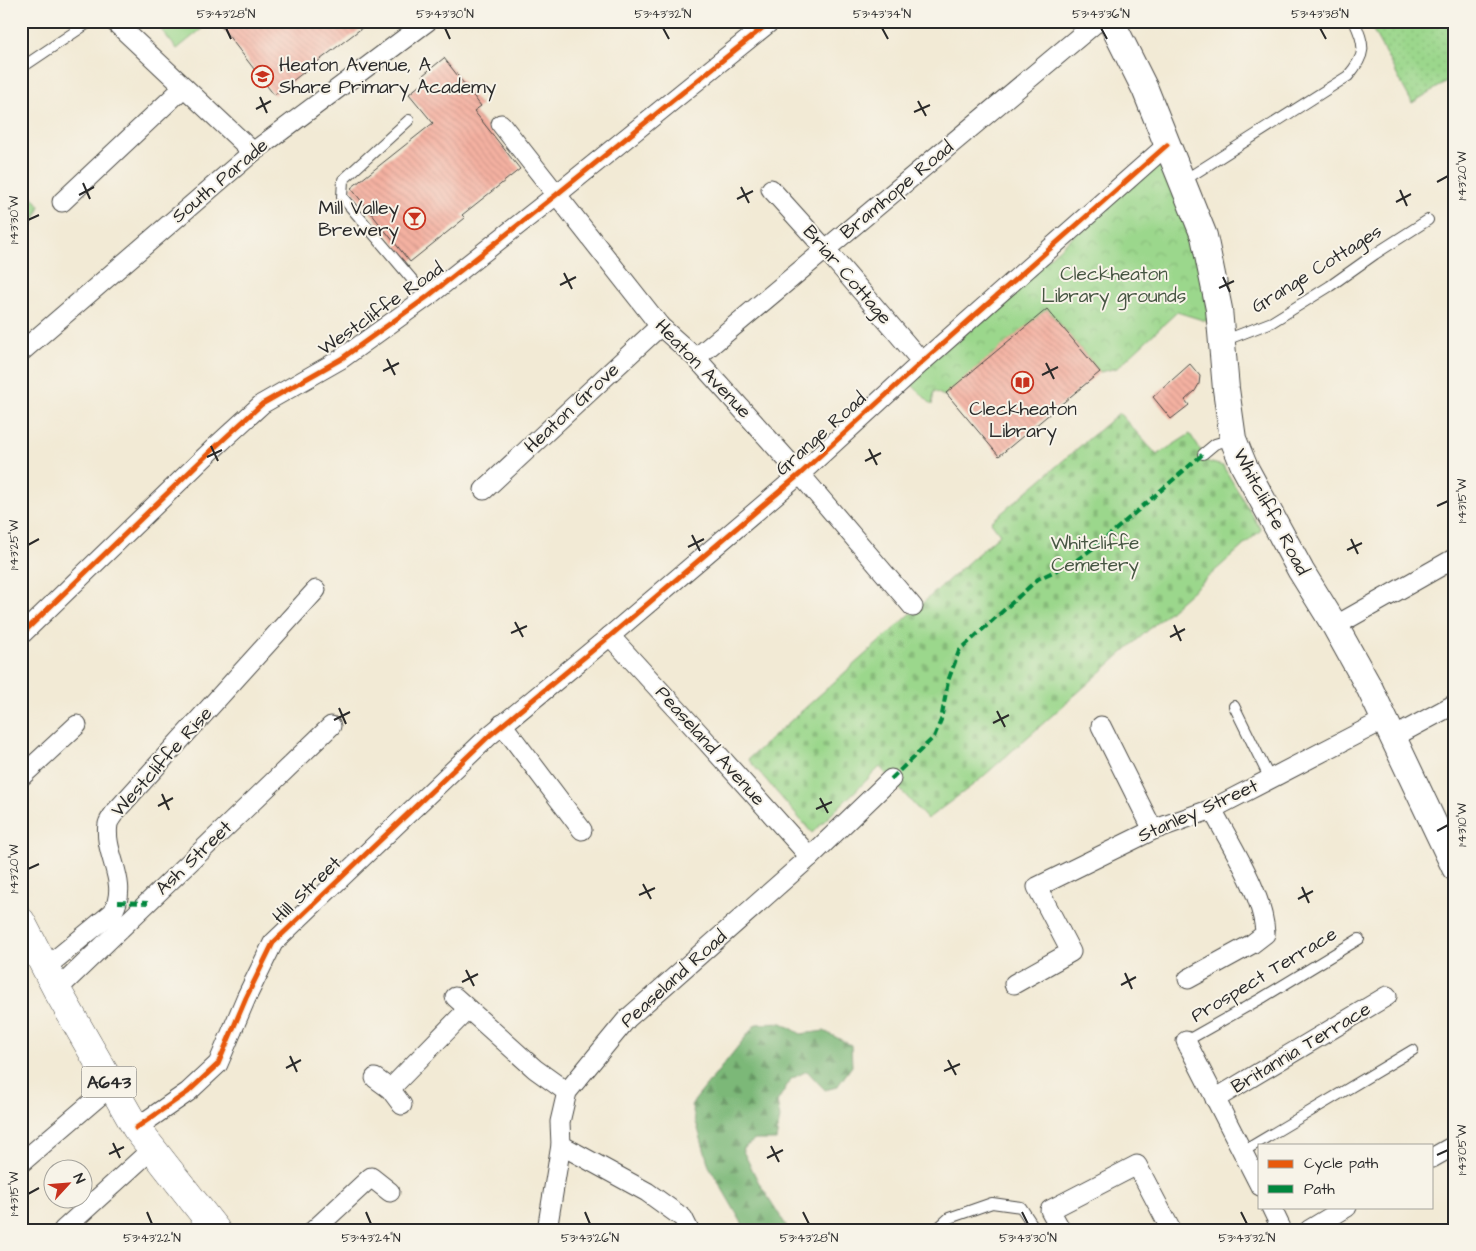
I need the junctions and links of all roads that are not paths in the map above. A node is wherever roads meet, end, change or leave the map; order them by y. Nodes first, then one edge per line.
1 (91, 21) edge
2 (114, 21) edge
3 (428, 21) edge
4 (770, 21) edge
5 (1098, 21) edge
6 (1111, 21) edge
7 (1354, 21) edge
8 (21, 68) edge
9 (184, 87) junction
10 (409, 120) dead end
11 (500, 124) dead end
12 (1167, 145) junction
13 (253, 152) junction
14 (1181, 182) junction
15 (770, 189) dead end
16 (556, 195) junction
17 (62, 202) dead end
18 (1428, 220) dead end
19 (826, 250) junction
20 (427, 297) junction
21 (660, 326) junction
22 (1222, 341) junction
23 (21, 352) edge
24 (696, 358) junction
25 (922, 362) junction
26 (1233, 439) junction
27 (1203, 454) dead end
28 (800, 474) junction
29 (484, 490) dead end
30 (1455, 558) edge
31 (316, 590) dead end
32 (913, 607) dead end
33 (1335, 626) junction
34 (21, 634) edge
35 (610, 636) junction
36 (1455, 704) edge
37 (1234, 706) dead end
38 (77, 725) dead end
39 (331, 726) dead end
40 (1101, 726) dead end
41 (1388, 729) junction
42 (495, 730) junction
43 (21, 777) edge
44 (891, 779) dead end
45 (1270, 779) junction
46 (1212, 809) junction
47 (582, 830) dead end
48 (1153, 830) junction
49 (1452, 854) edge
50 (810, 857) junction
51 (21, 921) edge
52 (1359, 939) dead end
53 (51, 979) junction
54 (1188, 979) dead end
55 (1014, 984) dead end
56 (1387, 996) dead end
57 (1186, 1041) joint
58 (1413, 1050) dead end
59 (375, 1078) dead end
60 (111, 1086) junction
61 (390, 1089) junction
62 (567, 1092) junction
63 (1215, 1099) junction
64 (402, 1105) dead end
65 (144, 1138) junction
66 (561, 1145) junction
67 (1455, 1145) edge
68 (1242, 1152) junction
69 (1434, 1157) edge
70 (21, 1163) edge
71 (1258, 1182) edge
72 (390, 1192) dead end
73 (1271, 1208) edge
74 (1346, 1208) edge
75 (214, 1229) edge
76 (64, 1230) edge
77 (314, 1230) edge
78 (546, 1230) edge
79 (689, 1230) edge
80 (936, 1230) edge
81 (1036, 1230) edge
82 (1061, 1230) edge
83 (1172, 1230) edge
84 (1282, 1230) edge
85 (1308, 1230) edge

1 - 8 lane
2 - 9 street
3 - 13 street, South Parade
4 - 16 street, Westcliffe Road
5 - 19 street, Bramhope Road
6 - 12 main road, Whitcliffe Road
7 - 14 lane
9 - 13 street
9 - 17 street
10 - 20 lane
11 - 16 street, Heaton Avenue
12 - 14 main road, Whitcliffe Road
12 - 25 street, Grange Road
13 - 23 street, South Parade
14 - 22 main road, Whitcliffe Road
15 - 19 street, Briar Cottage
16 - 20 street, Westcliffe Road
16 - 21 street, Heaton Avenue
18 - 22 lane, Grange Cottages
19 - 24 street, Bramhope Road
19 - 25 street, Briar Cottage
20 - 34 street, Westcliffe Road
21 - 24 street, Heaton Avenue
21 - 29 street, Heaton Grove
22 - 26 main road, Whitcliffe Road
24 - 28 street, Heaton Avenue
25 - 28 street, Grange Road
26 - 27 lane
26 - 33 main road, Whitcliffe Road
28 - 32 street, Heaton Avenue
28 - 35 street, Grange Road
30 - 33 street
31 - 53 street, Westcliffe Rise
33 - 41 main road, Whitcliffe Road
35 - 42 street, Grange Road
35 - 50 street, Peaseland Avenue
36 - 41 street, Stanley Street
37 - 45 lane
38 - 43 street
39 - 53 street, Ash Street
40 - 48 street
41 - 45 street, Stanley Street
41 - 49 main road, Whitcliffe Road
42 - 47 street
42 - 65 street, Hill Street
44 - 50 street, Peaseland Road
45 - 46 street, Stanley Street
46 - 48 street, Stanley Street
46 - 54 street
48 - 55 street, Stanley Street
50 - 62 street, Peaseland Road
51 - 53 main road, A643
52 - 57 lane, Prospect Terrace
53 - 60 main road, A643
56 - 63 street, Britannia Terrace
57 - 63 street
58 - 68 lane
59 - 61 street
60 - 65 main road, A643
60 - 70 street
61 - 62 street
61 - 64 street
62 - 66 street, Peaseland Road
63 - 68 street
65 - 75 main road, A643
65 - 76 street, Hill Street
66 - 78 street, Peaseland Road
66 - 79 street
67 - 69 street
68 - 71 street
72 - 77 street
73 - 84 street
74 - 85 street
80 - 81 lane
82 - 83 street

